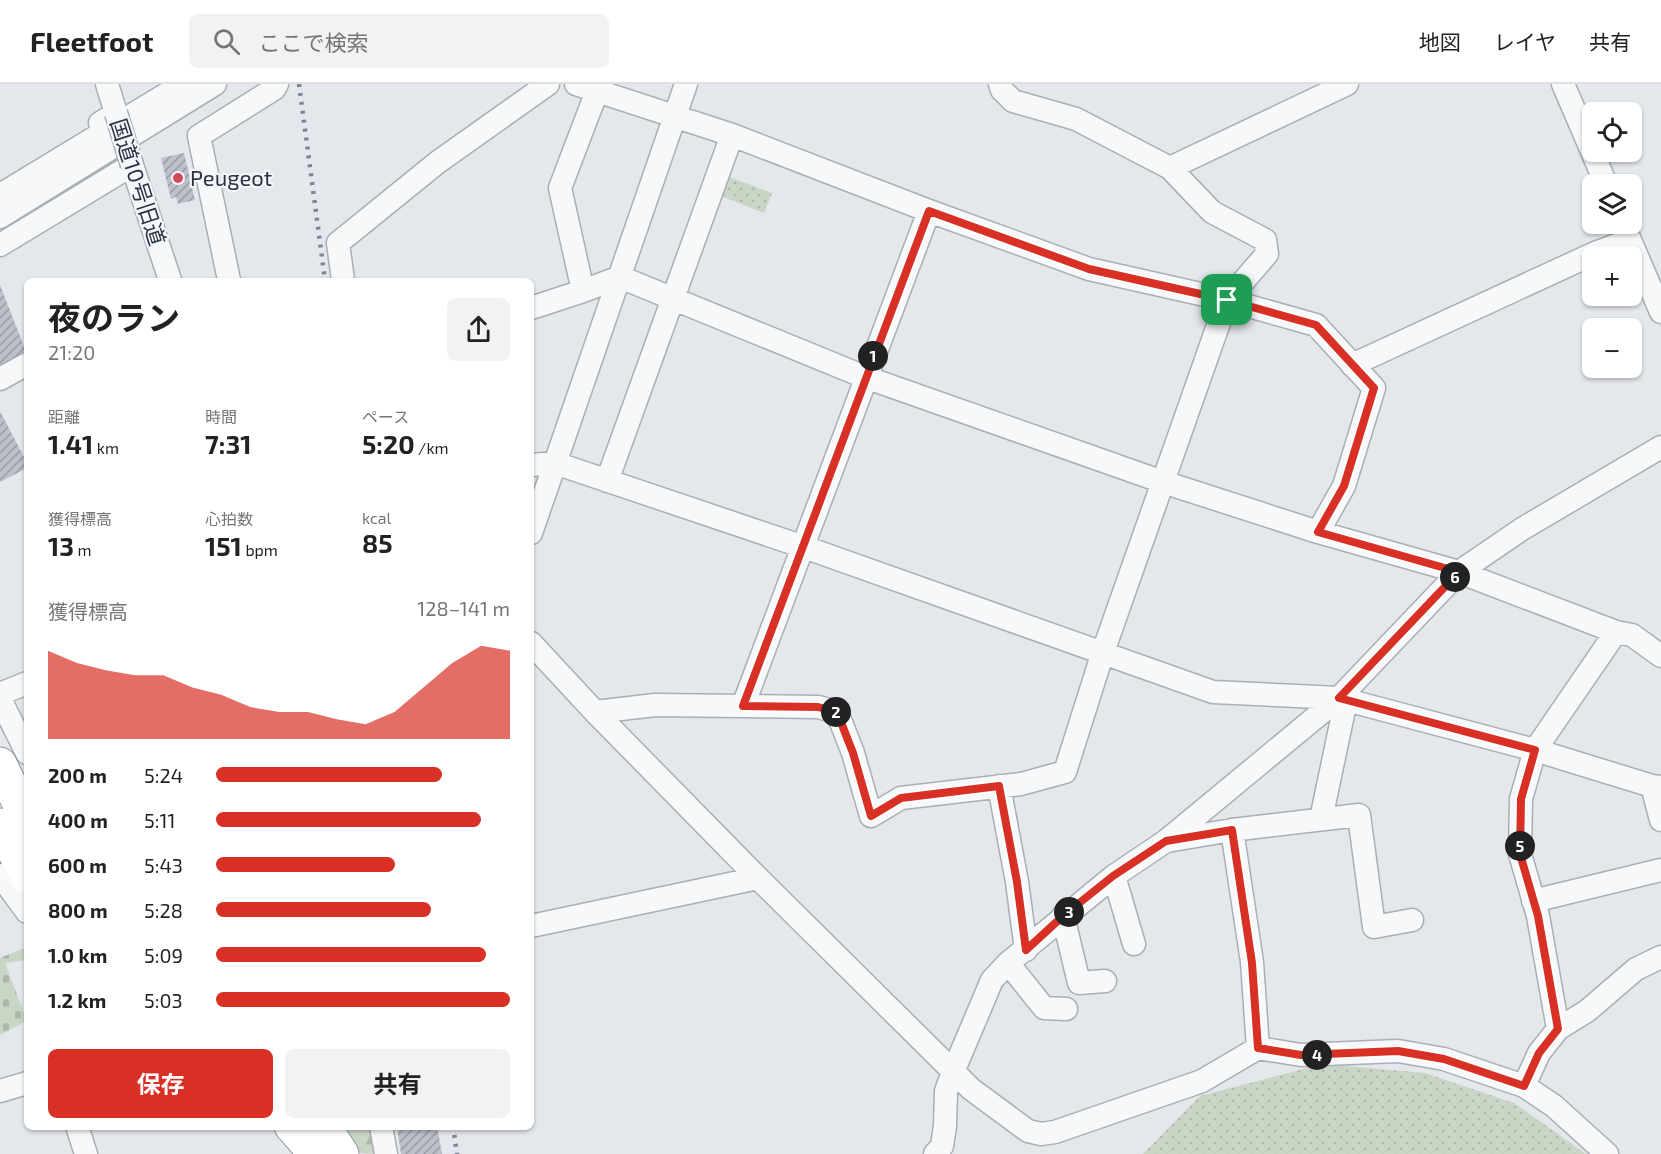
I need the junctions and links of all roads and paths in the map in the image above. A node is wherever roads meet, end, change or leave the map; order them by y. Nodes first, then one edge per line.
1 (107, 84) edge
2 (183, 84) edge
3 (215, 84) edge
4 (277, 84) edge
5 (548, 84) edge
6 (686, 84) edge
7 (1000, 84) edge
8 (1347, 84) edge
9 (1563, 84) edge
10 (586, 87) edge
11 (116, 113) junction
12 (675, 116) junction
13 (732, 135) junction
14 (132, 165) junction
15 (1170, 168) junction
16 (1602, 174) edge
17 (0, 186) edge
18 (0, 195) edge
19 (929, 211) junction
20 (0, 217) edge
21 (1623, 234) edge
22 (1627, 234) edge
23 (0, 245) edge
24 (620, 277) junction
25 (168, 278) edge
26 (230, 278) edge
27 (343, 278) edge
28 (583, 291) junction
29 (673, 299) junction
30 (1227, 300) junction
31 (534, 307) edge
32 (1661, 312) edge
33 (1352, 365) junction
34 (24, 366) edge
35 (865, 377) junction
36 (0, 379) edge
37 (1661, 447) edge
38 (555, 463) junction
39 (534, 465) edge
40 (607, 481) junction
41 (1163, 482) junction
42 (534, 524) edge
43 (1318, 532) junction
44 (804, 547) junction
45 (1459, 572) junction
46 (1616, 632) junction
47 (534, 646) edge
48 (1103, 652) junction
49 (1661, 656) edge
50 (24, 683) edge
51 (0, 694) edge
52 (0, 699) edge
53 (1342, 699) junction
54 (743, 706) junction
55 (595, 712) junction
56 (24, 747) edge
57 (1535, 750) junction
58 (0, 764) edge
59 (999, 786) junction
60 (1656, 786) edge
61 (20, 819) edge
62 (1322, 819) junction
63 (1661, 820) edge
64 (1232, 830) junction
65 (1166, 841) junction
66 (1661, 870) edge
67 (24, 872) edge
68 (0, 875) edge
69 (1113, 876) junction
70 (758, 878) junction
71 (1533, 901) junction
72 (24, 908) edge
73 (1063, 916) junction
74 (1412, 920) dead end
75 (534, 925) edge
76 (1134, 944) dead end
77 (1026, 950) junction
78 (1661, 957) edge
79 (1008, 963) junction
80 (1105, 981) dead end
81 (1066, 1009) dead end
82 (1558, 1029) junction
83 (1258, 1048) junction
84 (953, 1072) junction
85 (24, 1084) edge
86 (1524, 1086) junction
87 (0, 1091) edge
88 (79, 1130) edge
89 (382, 1130) edge
90 (305, 1141) edge
91 (86, 1154) edge
92 (342, 1154) edge
93 (386, 1154) edge
94 (935, 1154) edge
95 (1607, 1154) edge

1 - 11 street, 国道10号旧道
2 - 18 street
3 - 20 street
4 - 26 street
5 - 27 street
6 - 12 street
7 - 15 street
8 - 15 street
9 - 16 street
10 - 12 street
10 - 28 street
11 - 14 street, 国道10号旧道, bridge
11 - 17 street
12 - 13 street
12 - 24 street
13 - 19 street
13 - 29 street
14 - 23 street
14 - 25 street, 国道10号旧道
15 - 30 street
19 - 30 street
19 - 35 street
21 - 33 street
22 - 32 street
24 - 28 street
24 - 29 street
24 - 38 street
28 - 31 street
29 - 35 street
29 - 40 street
30 - 33 street
30 - 41 street
33 - 43 street
34 - 36 street
35 - 41 street
35 - 44 street
37 - 45 street
38 - 39 street
38 - 40 street
38 - 42 street
40 - 44 street
41 - 43 street
41 - 48 street
43 - 45 street
44 - 48 street
44 - 54 street
45 - 46 street
45 - 53 street
46 - 49 street
46 - 57 street
47 - 55 street
48 - 53 street
48 - 59 street
50 - 51 street
52 - 56 street
53 - 57 street
53 - 62 street
53 - 65 street
54 - 55 street
54 - 59 street
55 - 70 street
57 - 60 street
57 - 71 street
58 - 61 highway
59 - 77 street
60 - 63 street
61 - 67 highway
62 - 64 street
62 - 74 street
64 - 65 street
64 - 83 street
65 - 69 street
66 - 71 street
68 - 72 street
69 - 73 street
69 - 76 street
70 - 75 street
70 - 84 street
71 - 82 street
73 - 77 street
73 - 80 street
77 - 79 street
78 - 82 street
79 - 81 street
79 - 84 street
82 - 86 street
83 - 84 street
83 - 86 street
84 - 94 street
85 - 87 street
86 - 95 street
88 - 91 street
89 - 93 street
90 - 92 highway

